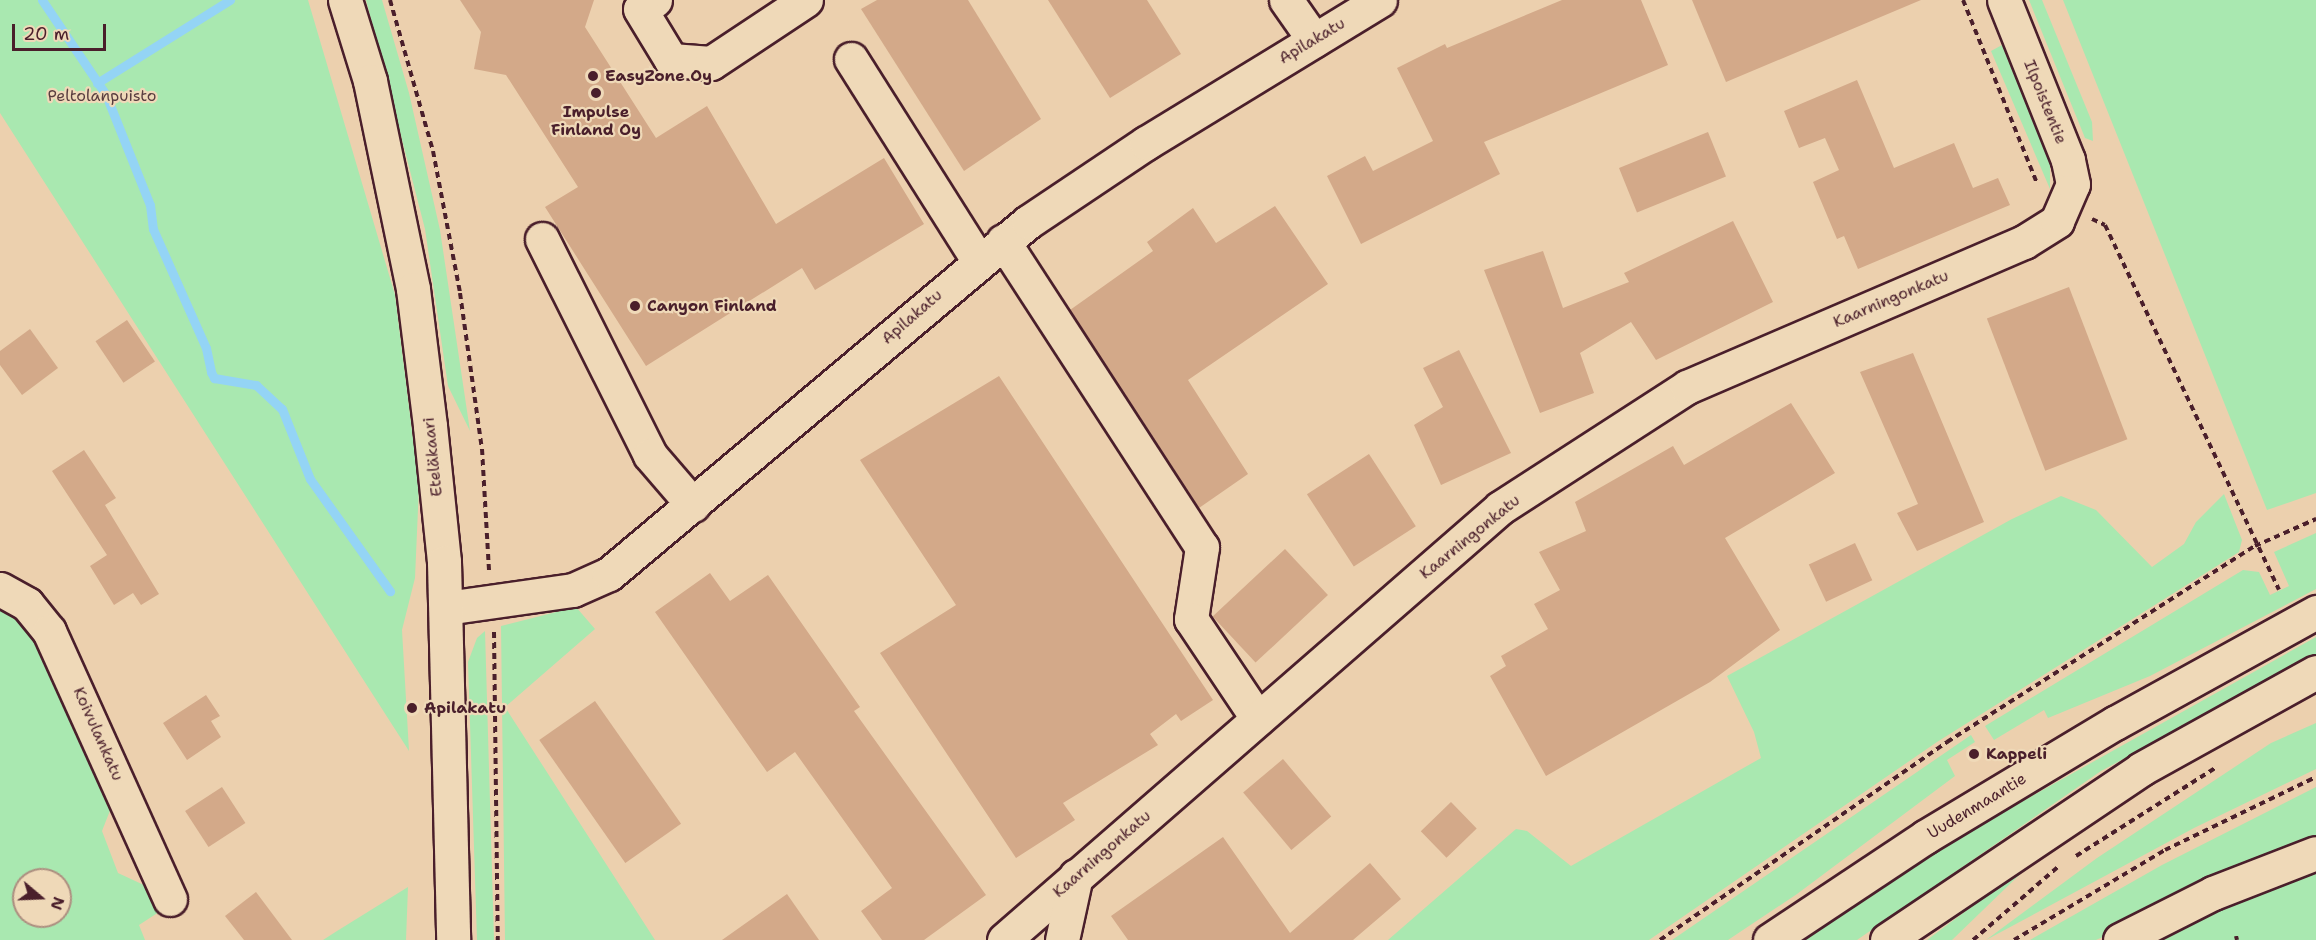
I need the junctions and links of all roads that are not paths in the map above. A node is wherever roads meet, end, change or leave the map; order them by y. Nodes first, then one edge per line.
1 (345, 0) edge
2 (655, 0) edge
3 (806, 0) edge
4 (1286, 0) edge
5 (1380, 0) edge
6 (2004, 0) edge
7 (1314, 40) junction
8 (851, 59) dead end
9 (2078, 211) joint
10 (542, 239) dead end
11 (991, 250) junction
12 (693, 505) junction
13 (0, 590) edge
14 (446, 608) junction
15 (2316, 612) edge
16 (2316, 672) edge
17 (1258, 718) junction
18 (2316, 853) edge
19 (1076, 876) junction
20 (170, 899) dead end
21 (450, 935) edge
22 (1004, 940) edge
23 (1062, 940) edge
24 (1770, 940) edge
25 (1887, 940) edge
26 (2120, 940) edge

1 - 14 street, Eteläkaari
2 - 3 street
4 - 7 street
5 - 7 street, Apilakatu
6 - 9 street, Ilpoistentie
7 - 11 street, Apilakatu
8 - 11 street
9 - 17 street, Kaarningonkatu
10 - 12 street
11 - 12 street, Apilakatu
11 - 17 street
12 - 14 street, Apilakatu
13 - 20 street, Koivulankatu
14 - 21 street, Eteläkaari
15 - 24 street, Uudenmaantie
16 - 25 street
17 - 19 street, Kaarningonkatu
18 - 26 street
19 - 22 street, Kaarningonkatu
19 - 23 street

